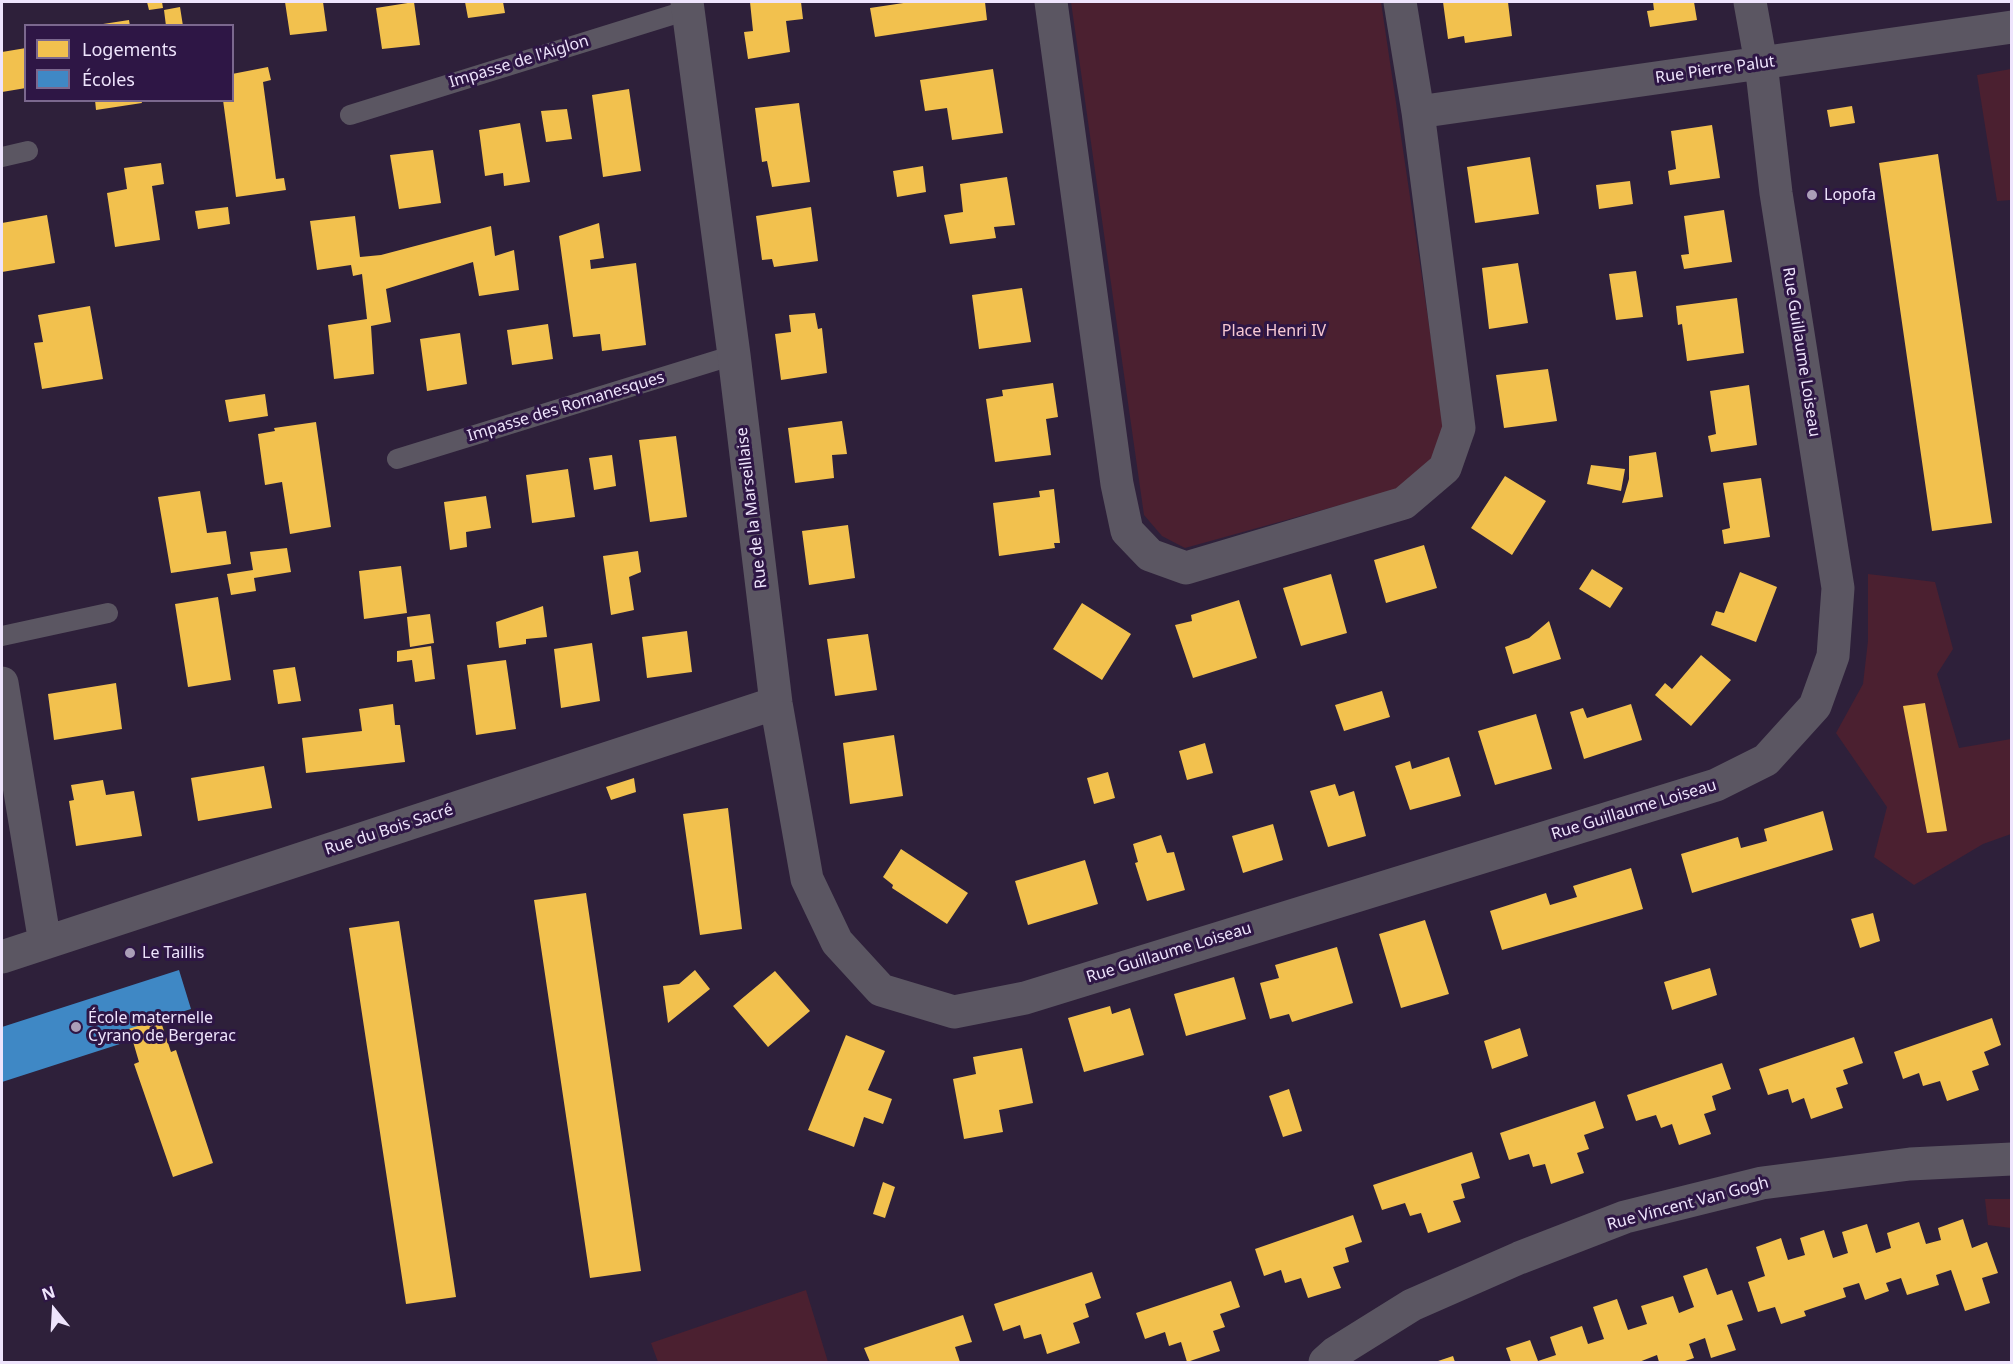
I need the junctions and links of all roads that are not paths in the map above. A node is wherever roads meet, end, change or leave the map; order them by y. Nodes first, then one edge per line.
1 (1052, 2) edge
2 (1400, 2) edge
3 (1750, 2) edge
4 (688, 6) edge
5 (2012, 27) edge
6 (1761, 63) junction
7 (1418, 112) junction
8 (350, 115) dead end
9 (28, 151) dead end
10 (2, 158) edge
11 (734, 356) junction
12 (398, 459) dead end
13 (108, 614) dead end
14 (2, 636) edge
15 (2, 683) edge
16 (776, 703) junction
17 (45, 943) junction
18 (2, 957) edge
19 (881, 990) joint
20 (2012, 1159) edge
21 (1325, 1362) edge

1 - 7 street
2 - 7 street
3 - 6 street, Rue Guillaume Loiseau
4 - 8 lane, Impasse de l'Aiglon
4 - 11 street, Rue de la Marseillaise
5 - 6 street, Rue Pierre Palut
6 - 7 street, Rue Pierre Palut
6 - 19 street, Rue Guillaume Loiseau
9 - 10 lane
11 - 12 lane, Impasse des Romanesques
11 - 16 street, Rue de la Marseillaise
13 - 14 lane
15 - 17 street
16 - 17 street, Rue du Bois Sacré
16 - 19 street, Rue de la Marseillaise
17 - 18 street, Rue du Bois Sacré
20 - 21 street, Rue Vincent Van Gogh

